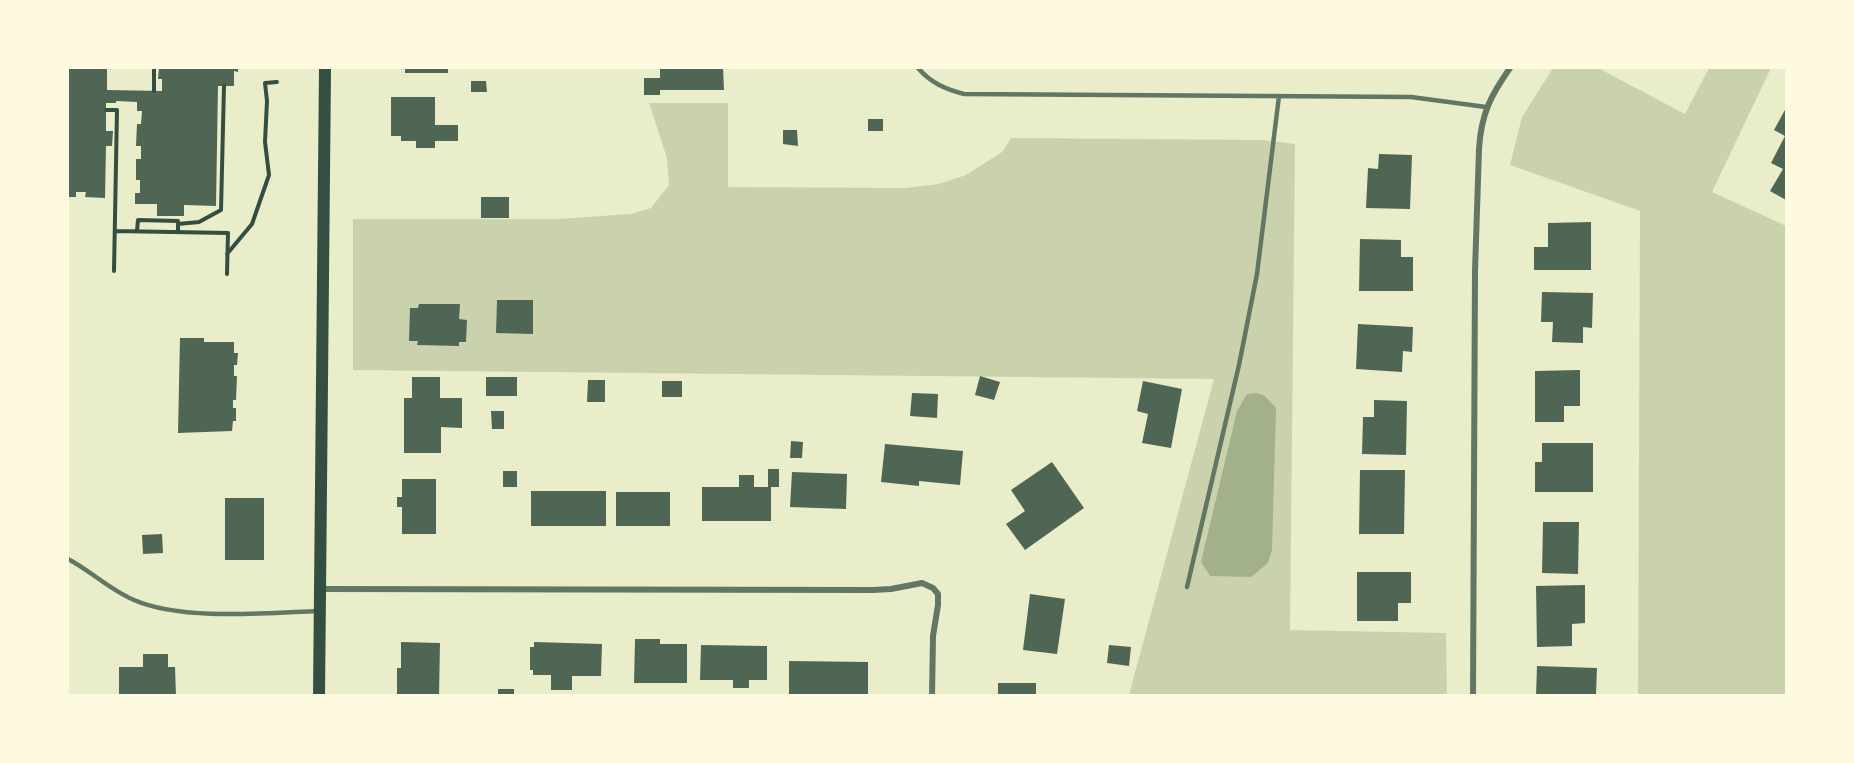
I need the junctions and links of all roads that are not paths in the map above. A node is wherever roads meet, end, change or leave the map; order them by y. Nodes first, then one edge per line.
1 (325, 68) edge
2 (918, 68) edge
3 (1510, 68) edge
4 (1279, 96) junction
5 (1486, 107) junction
6 (68, 559) edge
7 (1187, 587) dead end
8 (321, 589) junction
9 (321, 611) junction
10 (319, 696) edge
11 (932, 696) edge
12 (1473, 696) edge

1 - 8 main road
2 - 4 lane
3 - 5 street
4 - 5 lane
4 - 7 lane
5 - 12 street
6 - 9 lane
8 - 9 main road
8 - 11 street
9 - 10 main road

